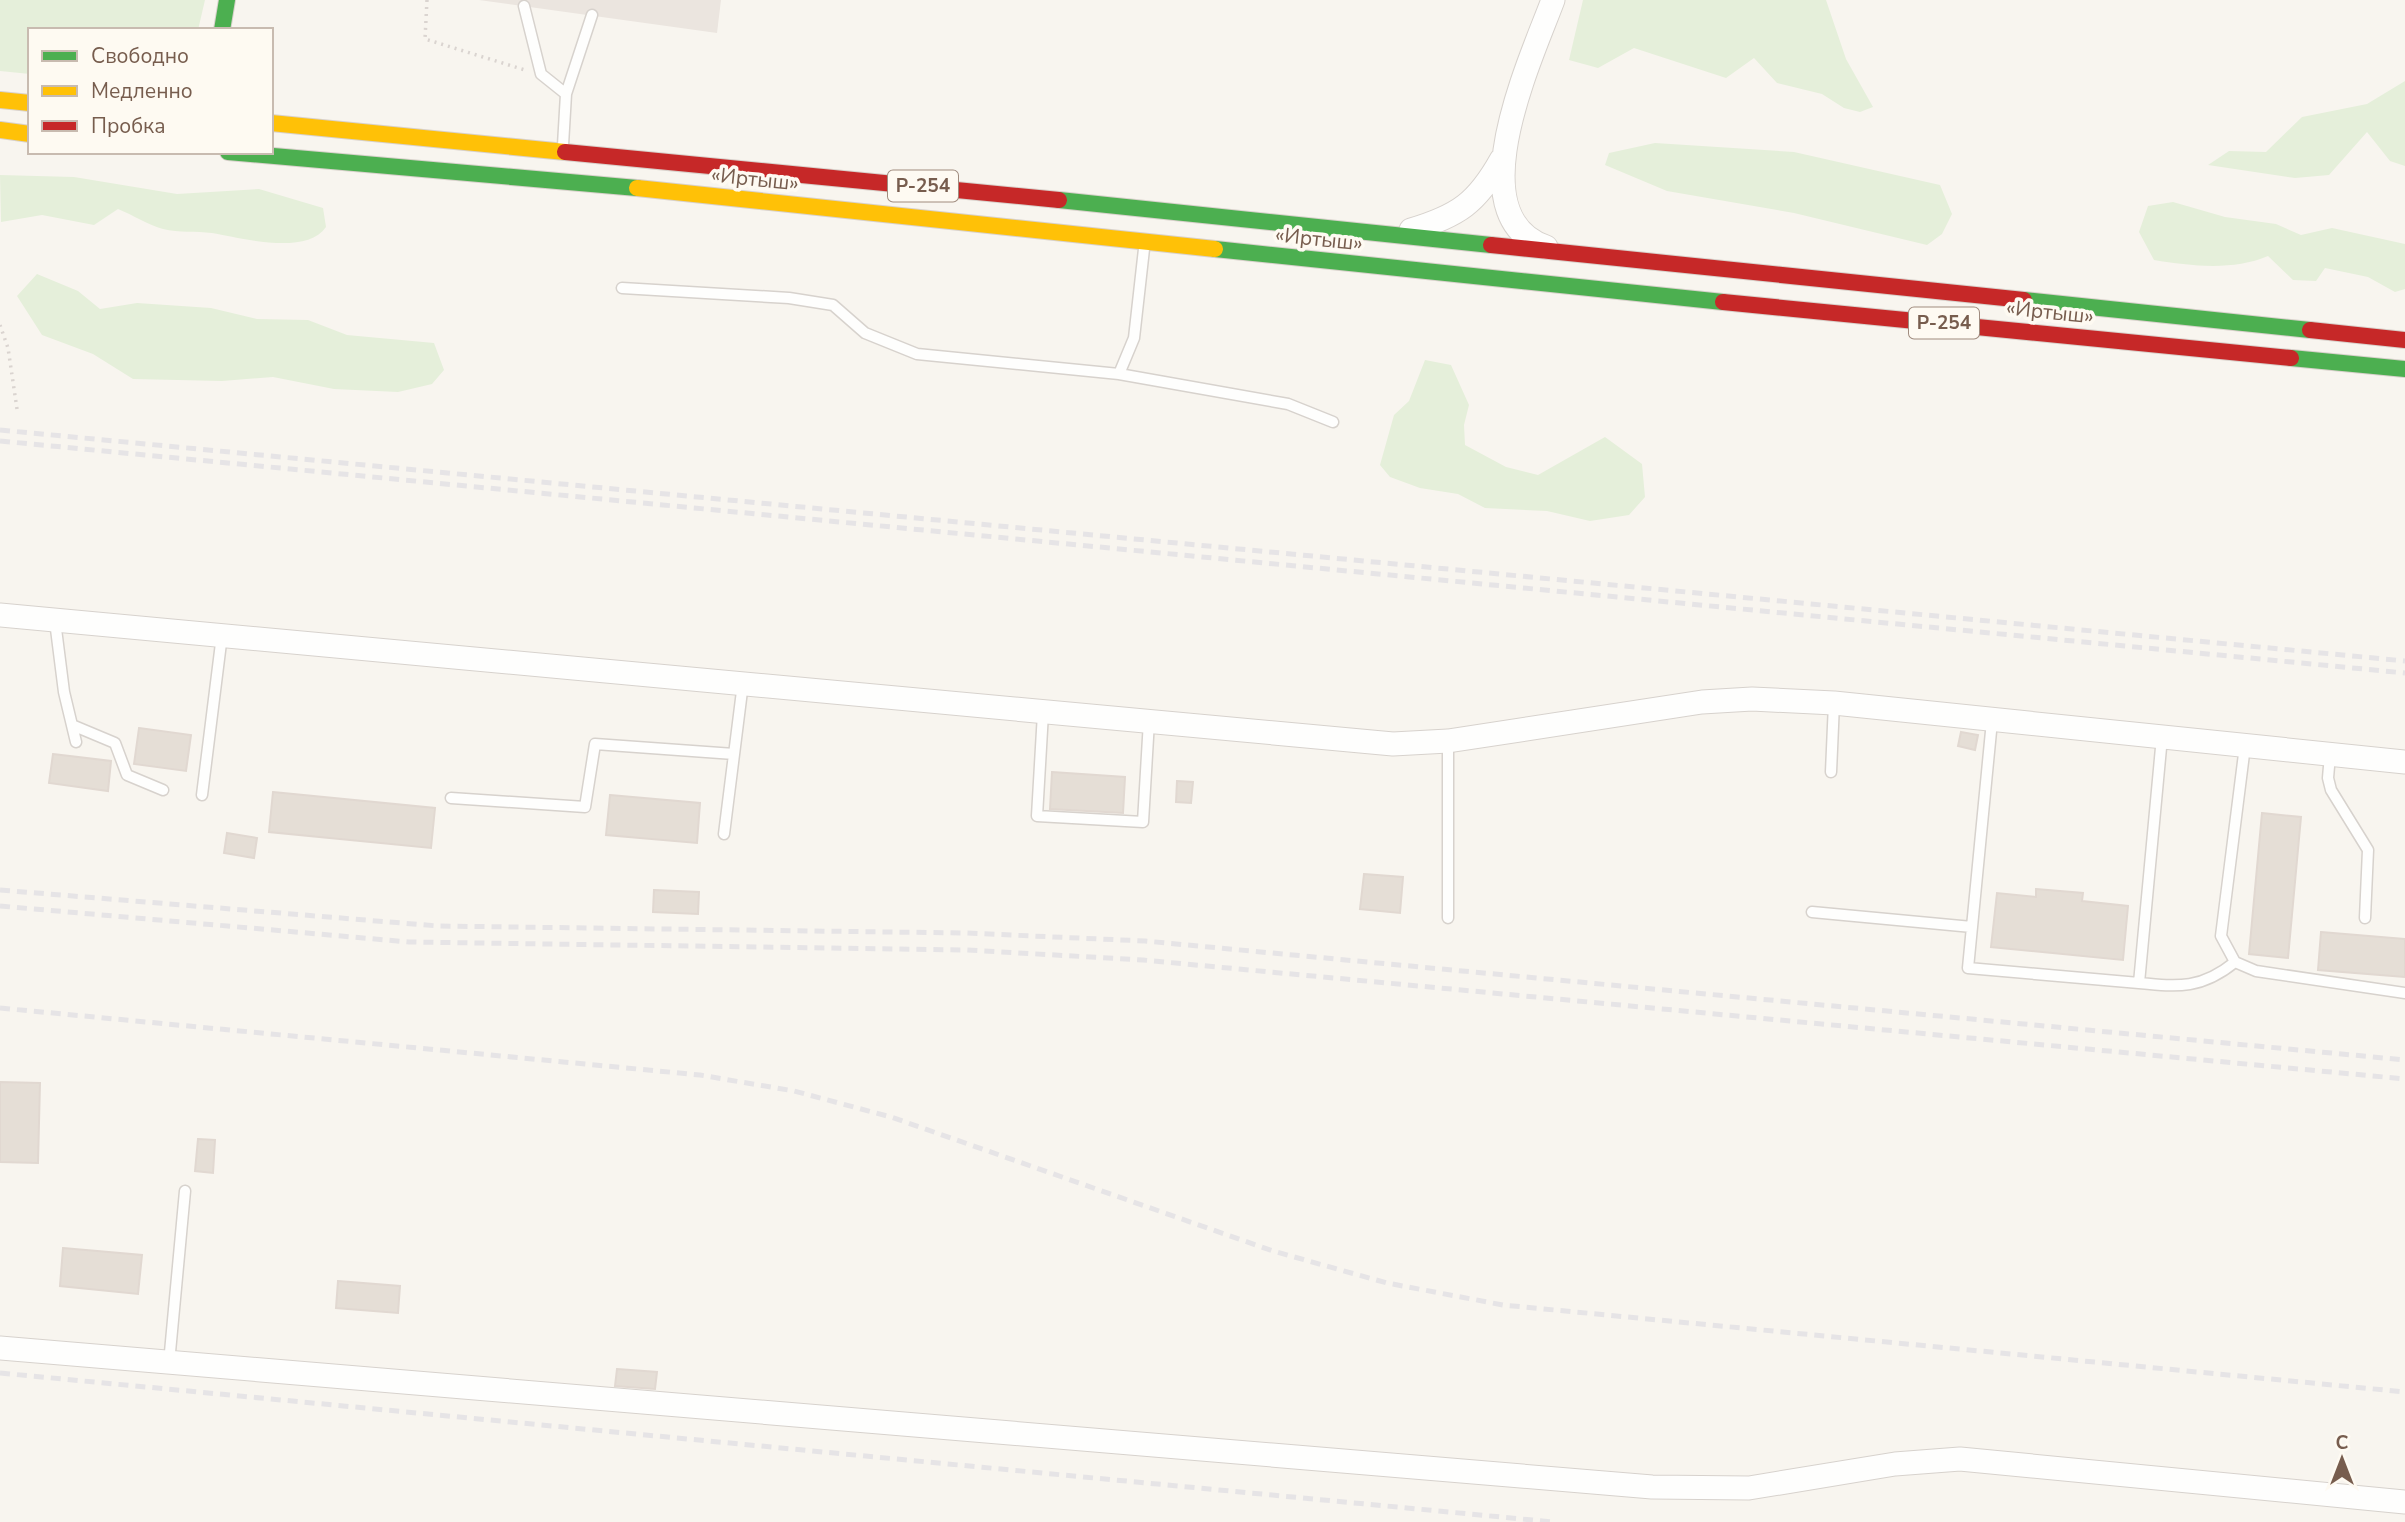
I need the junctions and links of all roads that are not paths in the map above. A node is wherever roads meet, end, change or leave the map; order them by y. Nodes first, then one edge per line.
1 (227, 0) edge
2 (1553, 0) edge
3 (524, 6) dead end
4 (592, 15) dead end
5 (222, 28) edge
6 (566, 94) junction
7 (0, 100) edge
8 (28, 103) edge
9 (273, 115) edge
10 (273, 124) edge
11 (300, 126) junction
12 (0, 130) edge
13 (28, 134) edge
14 (563, 151) junction
15 (1506, 151) junction
16 (251, 154) edge
17 (1392, 235) junction
18 (1145, 242) junction
19 (1575, 255) junction
20 (622, 288) dead end
21 (2405, 340) edge
22 (2405, 369) edge
23 (1119, 374) junction
24 (1332, 422) dead end
25 (0, 615) edge
26 (55, 621) junction
27 (222, 635) junction
28 (743, 683) junction
29 (1833, 703) junction
30 (1044, 713) junction
31 (1149, 721) junction
32 (1992, 721) junction
33 (72, 725) junction
34 (2162, 737) junction
35 (1448, 741) junction
36 (76, 742) dead end
37 (2245, 746) junction
38 (734, 754) junction
39 (2330, 755) junction
40 (2405, 762) edge
41 (1831, 772) dead end
42 (163, 790) dead end
43 (202, 795) dead end
44 (451, 798) dead end
45 (724, 834) dead end
46 (1812, 912) dead end
47 (1448, 918) dead end
48 (2365, 918) dead end
49 (1972, 927) junction
50 (2235, 962) junction
51 (2138, 984) junction
52 (2405, 993) edge
53 (185, 1191) dead end
54 (0, 1348) edge
55 (169, 1363) junction
56 (2405, 1502) edge

1 - 5 main road
2 - 15 street
3 - 6 lane
4 - 6 lane
6 - 14 lane
7 - 8 main road
9 - 11 main road
10 - 11 main road, «Иртыш» / Р-254
11 - 14 main road, «Иртыш» / Р-254
12 - 13 main road
14 - 17 main road, «Иртыш» / Р-254
15 - 17 street
15 - 19 street
16 - 18 main road, «Иртыш» / Р-254
17 - 19 main road, «Иртыш» / Р-254
18 - 22 main road, «Иртыш» / Р-254
18 - 23 lane
19 - 21 main road, «Иртыш» / Р-254
20 - 23 lane
23 - 24 lane
25 - 26 street
26 - 27 street
26 - 33 lane
27 - 28 street
27 - 43 lane
28 - 30 street
28 - 38 lane
29 - 32 street
29 - 35 street
29 - 41 lane
30 - 31 street
30 - 31 lane
31 - 35 street
32 - 34 street
32 - 49 lane
33 - 36 lane
33 - 42 lane
34 - 37 street
34 - 51 lane
35 - 47 lane
37 - 39 street
37 - 50 lane
38 - 44 lane
38 - 45 lane
39 - 40 street
39 - 48 lane
46 - 49 lane
49 - 51 lane
50 - 51 lane
50 - 52 lane
53 - 55 lane
54 - 55 street
55 - 56 street

